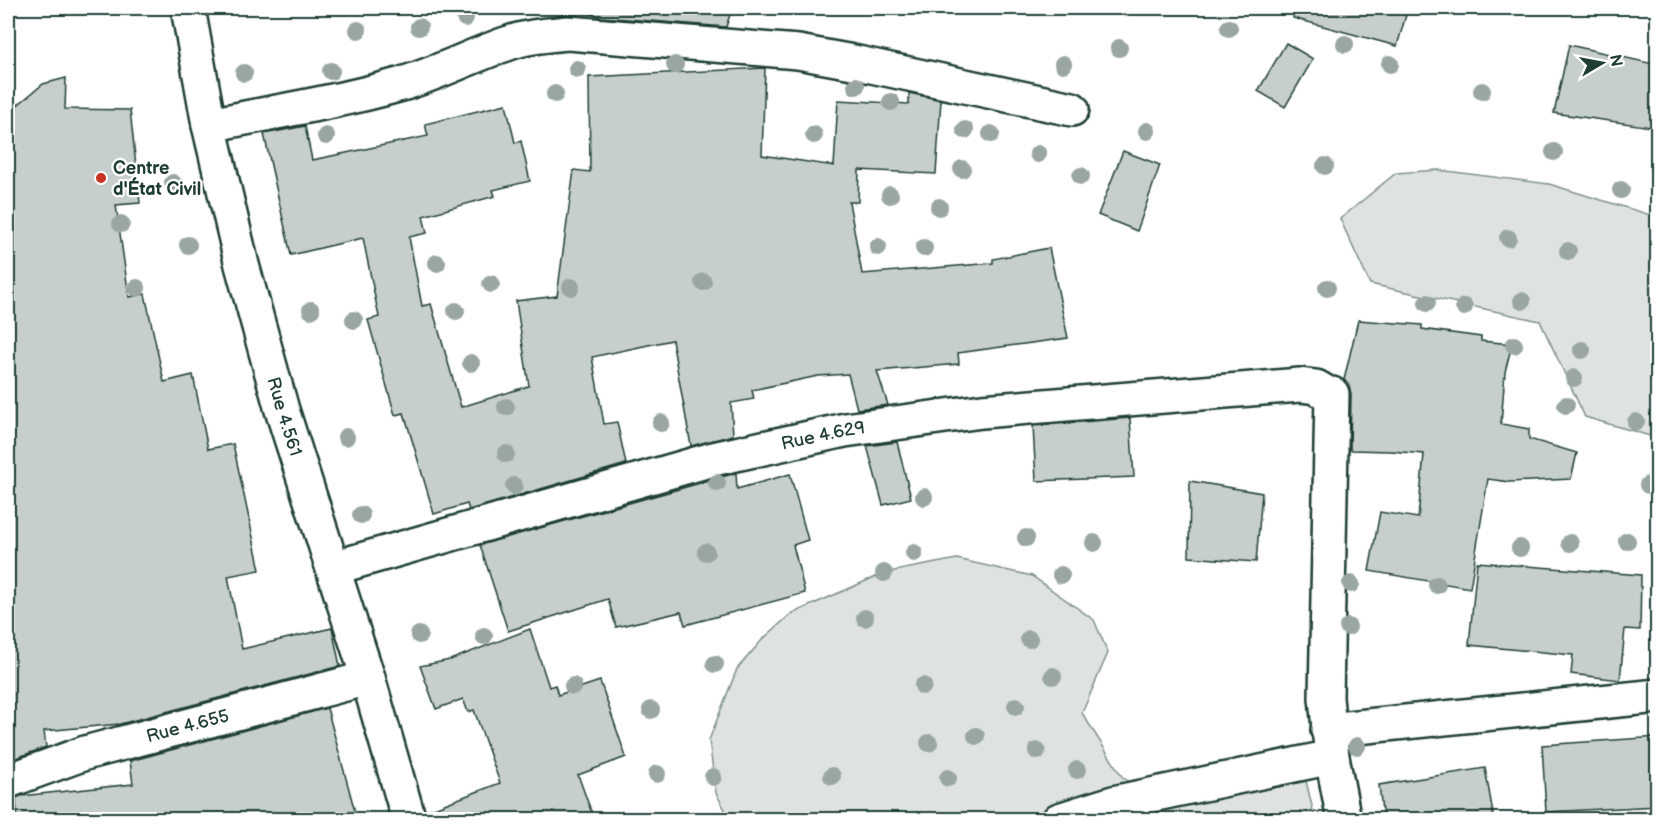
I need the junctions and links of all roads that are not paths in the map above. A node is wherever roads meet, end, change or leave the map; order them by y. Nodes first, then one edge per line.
1 (188, 8) edge
2 (1072, 109) dead end
3 (209, 125) junction
4 (333, 568) junction
5 (368, 678) junction
6 (1658, 696) edge
7 (1330, 743) junction
8 (8, 781) edge
9 (409, 819) edge
10 (1059, 819) edge
11 (1344, 819) edge

1 - 3 street, Rue 4.561
2 - 3 street
3 - 4 street, Rue 4.561
4 - 5 street, Rue 4.561
4 - 7 street, Rue 4.629
5 - 8 street, Rue 4.655
5 - 9 street, Rue 4.561
6 - 7 street
7 - 10 street
7 - 11 street

